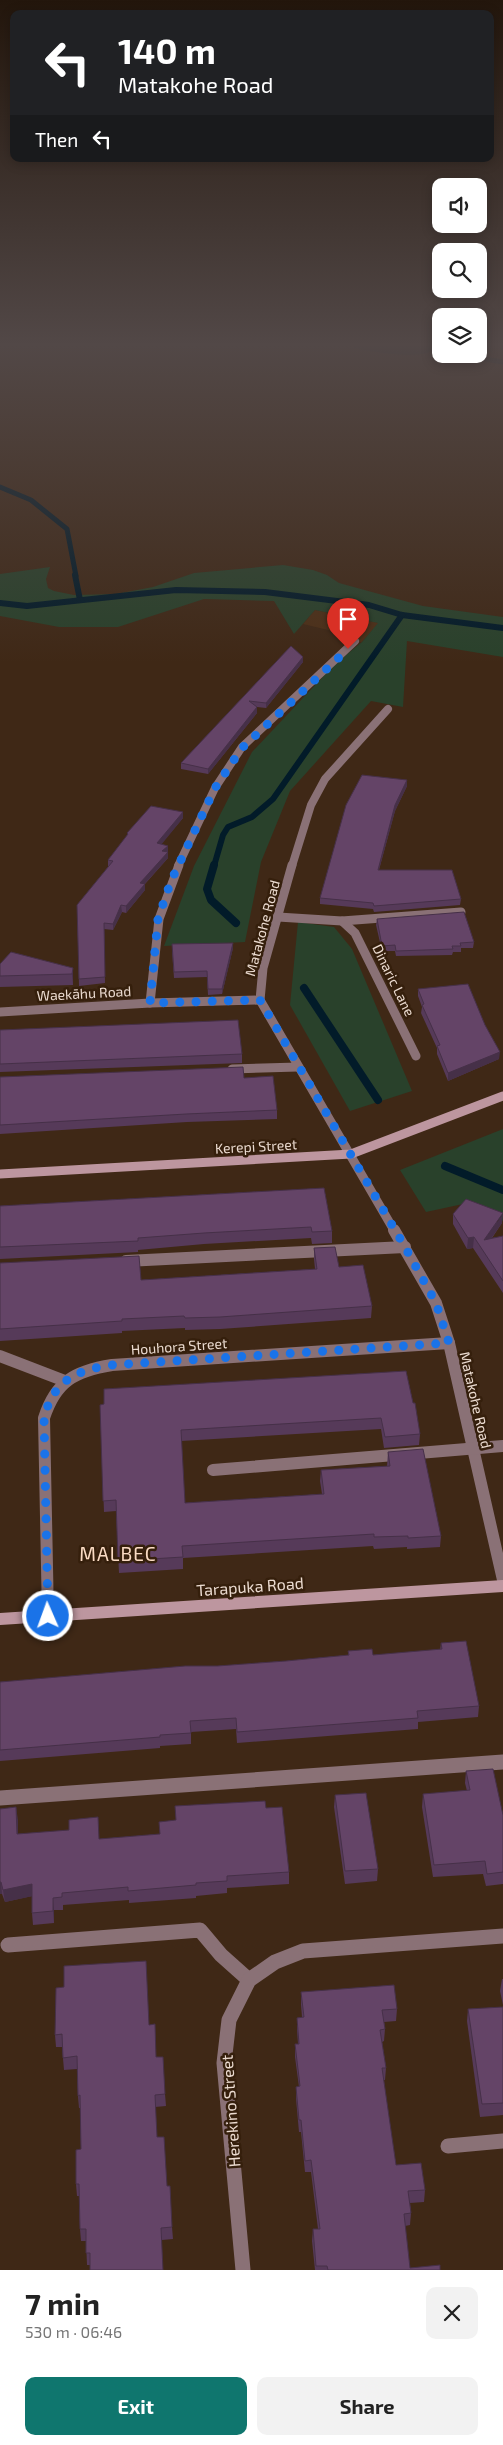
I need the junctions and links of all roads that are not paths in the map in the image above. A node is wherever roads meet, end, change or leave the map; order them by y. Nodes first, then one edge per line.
1 (356, 641) dead end
2 (388, 709) dead end
3 (461, 912) edge
4 (278, 916) junction
5 (342, 921) junction
6 (260, 1000) junction
7 (150, 1003) junction
8 (0, 1012) edge
9 (416, 1056) dead end
10 (298, 1067) junction
11 (224, 1070) edge
12 (503, 1096) edge
13 (351, 1154) junction
14 (0, 1174) edge
15 (405, 1247) junction
16 (118, 1261) edge
17 (449, 1343) junction
18 (0, 1356) edge
19 (65, 1381) junction
20 (503, 1446) edge
21 (474, 1450) junction
22 (213, 1470) dead end
23 (503, 1580) edge
24 (503, 1586) edge
25 (48, 1616) junction
26 (0, 1619) edge
27 (503, 1762) edge
28 (0, 1798) edge
29 (503, 1936) edge
30 (8, 1945) dead end
31 (249, 1980) junction
32 (503, 2141) edge
33 (448, 2146) dead end
34 (243, 2270) edge

1 - 7 street
2 - 4 street, Matakohe Road
3 - 5 street
4 - 5 street
4 - 6 street, Matakohe Road
5 - 9 street, Dinaric Lane
6 - 7 street, Waekāhu Road
6 - 10 street, Matakohe Road
7 - 8 street, Waekāhu Road
10 - 11 street
10 - 13 street, Matakohe Road
12 - 13 street, Kerepi Street
13 - 14 street, Kerepi Street
13 - 15 street, Matakohe Road
15 - 16 street
15 - 17 street, Matakohe Road
17 - 19 street, Houhora Street
17 - 21 street, Matakohe Road
18 - 19 street
19 - 25 street, Houhora Street
20 - 21 street
21 - 22 street
21 - 23 street, Matakohe Road
24 - 25 street, Tarapuka Road
25 - 26 street, Tarapuka Road
27 - 28 street
29 - 31 street, Herekino Street
30 - 31 street
31 - 34 street, Herekino Street
32 - 33 street

